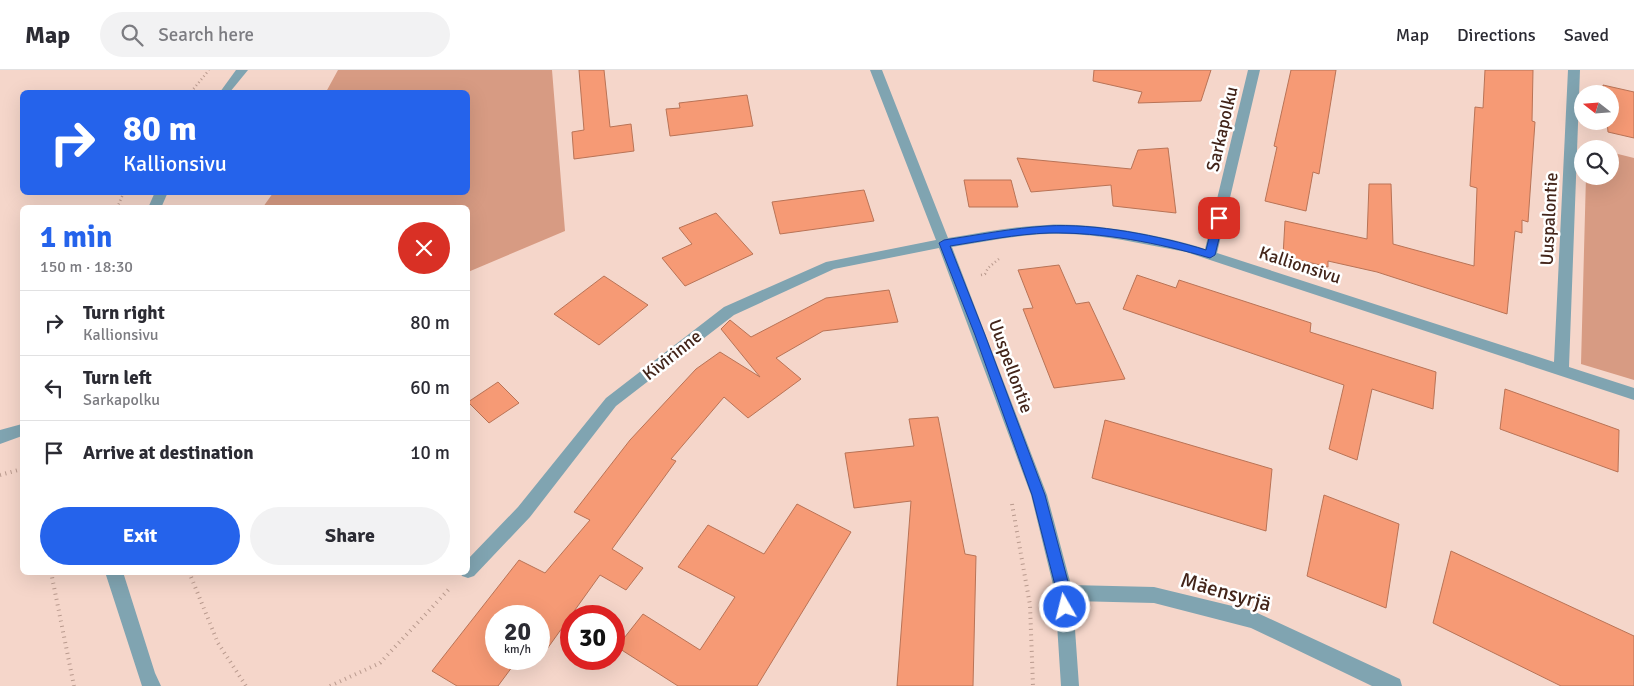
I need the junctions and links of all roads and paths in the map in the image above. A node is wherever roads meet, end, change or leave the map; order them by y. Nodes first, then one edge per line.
1 (210, 70) edge
2 (242, 70) edge
3 (876, 70) edge
4 (1254, 70) edge
5 (1574, 70) edge
6 (193, 90) edge
7 (227, 90) edge
8 (944, 243) junction
9 (1210, 255) junction
10 (1002, 257) dead end
11 (958, 279) junction
12 (1561, 370) junction
13 (1634, 394) edge
14 (20, 431) edge
15 (0, 437) edge
16 (20, 470) edge
17 (0, 475) edge
18 (1011, 500) dead end
19 (470, 568) edge
20 (52, 575) edge
21 (115, 575) edge
22 (190, 575) edge
23 (463, 575) edge
24 (1064, 593) junction
25 (74, 686) edge
26 (152, 686) edge
27 (246, 686) edge
28 (330, 686) edge
29 (1033, 686) edge
30 (1070, 686) edge
31 (1393, 686) edge

1 - 6 path
2 - 7 street
3 - 8 street, Uuspellontie
4 - 9 street, Sarkapolku
5 - 12 street, Uuspalontie
8 - 9 street, Kallionsivu
8 - 11 street, Uuspellontie
8 - 19 street, Kivirinne
9 - 12 street, Kallionsivu
10 - 11 path
11 - 24 street, Uuspellontie
12 - 13 street, Kallionsivu
14 - 15 street
16 - 17 path
18 - 29 path
20 - 25 path
21 - 26 street
22 - 27 path
23 - 28 path
24 - 30 street, Uuspellontie
24 - 31 street, Mäensyrjä

